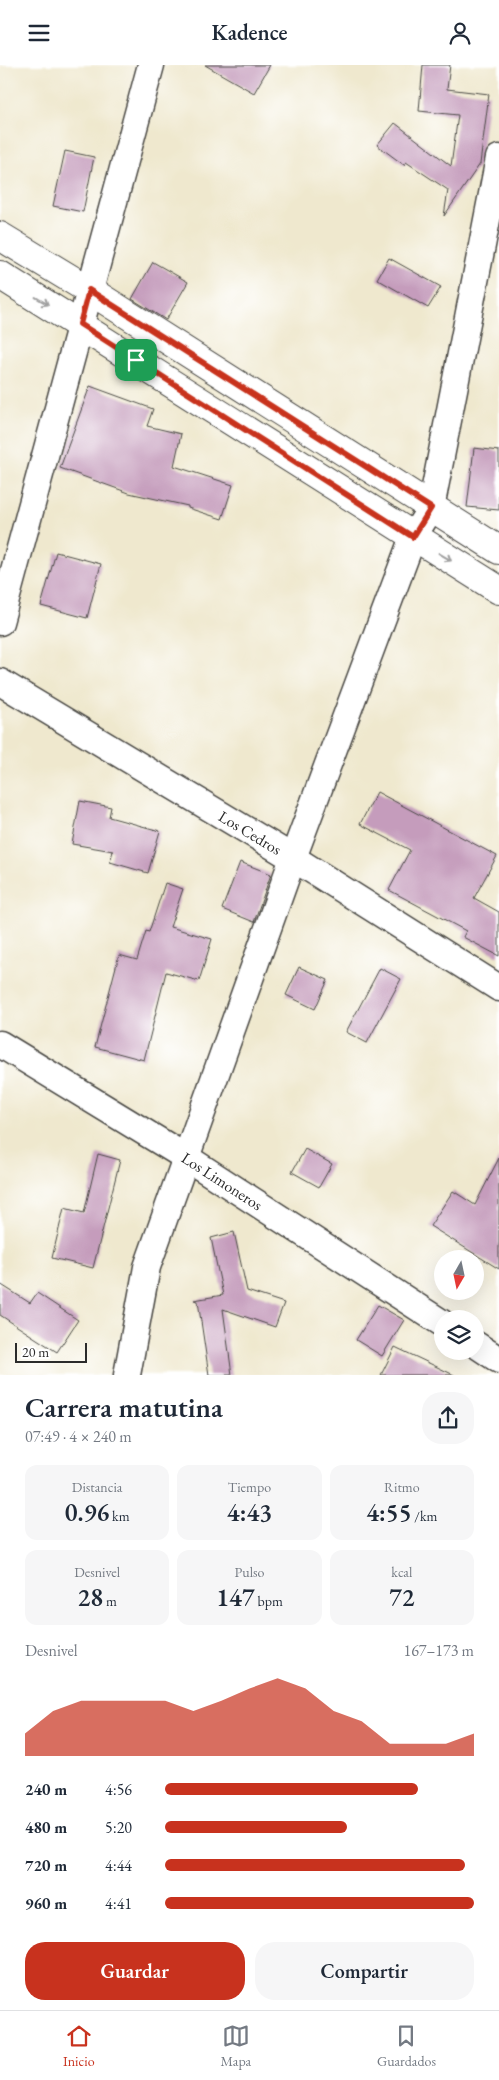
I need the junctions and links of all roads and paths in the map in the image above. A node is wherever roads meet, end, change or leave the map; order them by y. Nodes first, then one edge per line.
1 (150, 65) edge
2 (499, 158) edge
3 (0, 236) edge
4 (0, 275) edge
5 (89, 290) junction
6 (80, 324) junction
7 (431, 508) junction
8 (413, 537) junction
9 (499, 550) edge
10 (499, 590) edge
11 (0, 622) edge
12 (0, 682) edge
13 (293, 857) junction
14 (499, 988) edge
15 (0, 1043) edge
16 (187, 1158) junction
17 (434, 1318) edge
18 (484, 1350) edge
19 (499, 1359) edge
20 (126, 1375) edge

1 - 5 street
2 - 7 street
3 - 5 main road
4 -> 6 main road
5 - 6 street
5 - 7 main road
6 - 8 main road
6 - 11 street
7 - 8 street
7 - 9 main road
8 -> 10 main road
8 - 13 street
12 - 13 street, Los Cedros
13 - 14 street, Los Cedros
13 - 16 street
15 - 16 street, Los Limoneros
16 - 17 street, Los Limoneros
16 - 20 street
18 - 19 street

